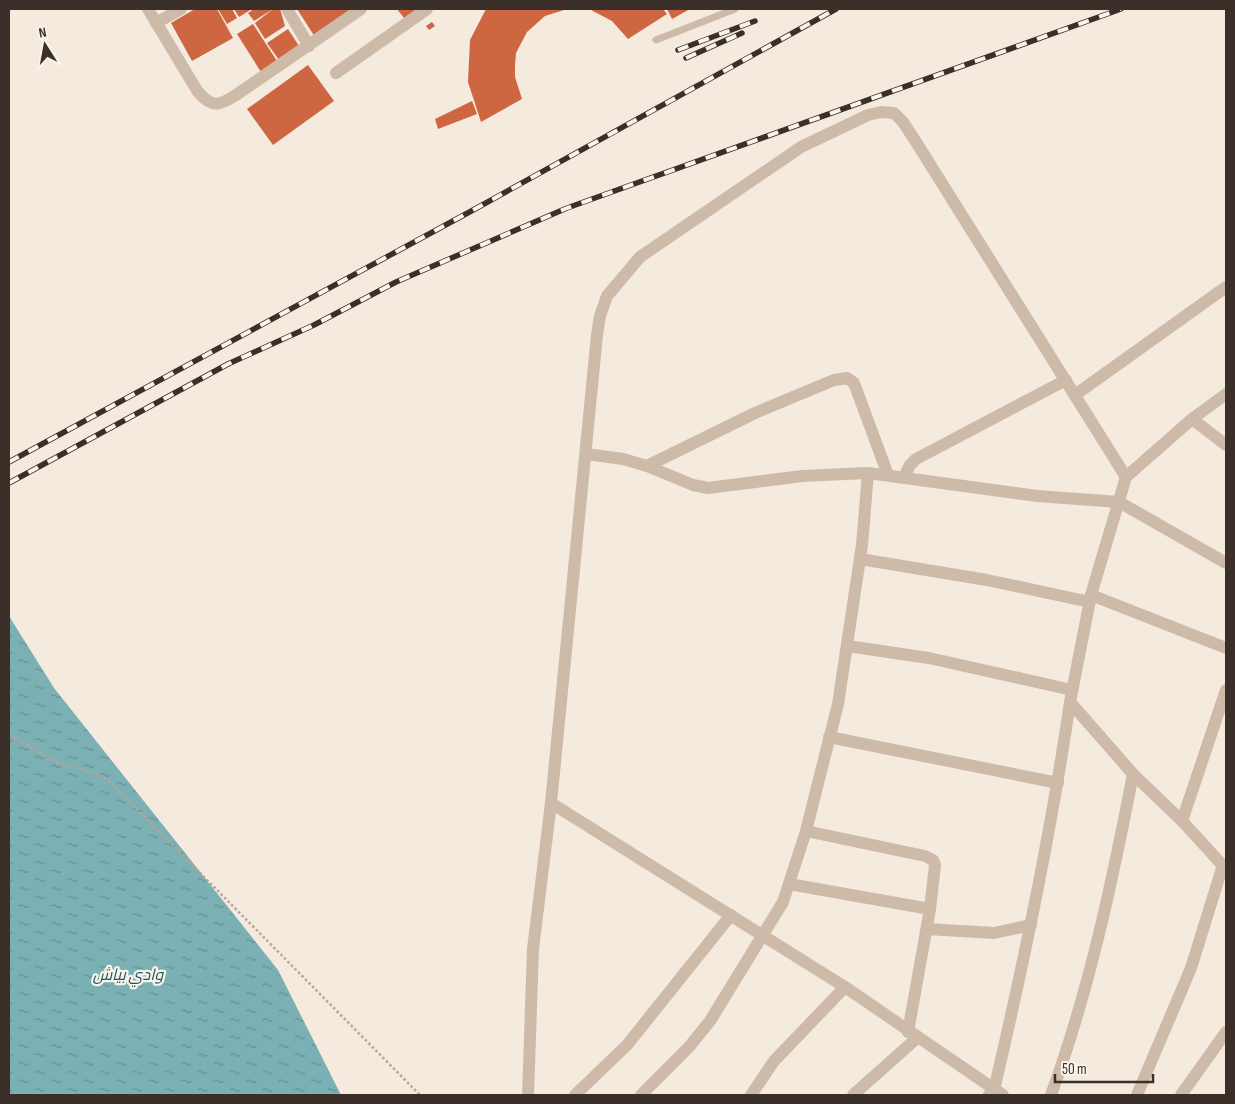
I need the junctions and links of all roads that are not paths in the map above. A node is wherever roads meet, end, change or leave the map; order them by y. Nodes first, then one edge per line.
1 (148, 9) edge
2 (181, 9) edge
3 (287, 9) edge
4 (361, 9) edge
5 (427, 9) edge
6 (735, 9) edge
7 (156, 23) junction
8 (656, 40) dead end
9 (309, 46) junction
10 (336, 73) dead end
11 (1226, 287) edge
12 (1066, 380) junction
13 (1226, 394) edge
14 (1075, 395) junction
15 (1192, 419) junction
16 (1226, 445) edge
17 (586, 454) junction
18 (647, 466) junction
19 (868, 473) junction
20 (888, 475) junction
21 (904, 477) junction
22 (1126, 477) junction
23 (1119, 502) junction
24 (860, 559) junction
25 (1226, 563) edge
26 (1091, 599) junction
27 (847, 646) junction
28 (1226, 648) edge
29 (1226, 690) edge
30 (1071, 696) junction
31 (830, 737) junction
32 (1133, 774) junction
33 (1058, 783) junction
34 (551, 804) junction
35 (1182, 821) junction
36 (806, 831) junction
37 (1224, 867) edge
38 (789, 884) junction
39 (930, 909) junction
40 (732, 915) junction
41 (1031, 925) junction
42 (927, 929) junction
43 (762, 936) junction
44 (845, 987) junction
45 (1226, 1032) edge
46 (913, 1035) junction
47 (995, 1094) edge
48 (528, 1095) edge
49 (575, 1095) edge
50 (641, 1095) edge
51 (751, 1095) edge
52 (853, 1095) edge
53 (1051, 1095) edge
54 (1137, 1095) edge
55 (1182, 1095) edge

1 - 7 street
2 - 7 street
3 - 9 street
4 - 9 street
5 - 10 street
6 - 8 lane
7 - 9 street
11 - 14 street
12 - 14 street
12 - 17 street
12 - 21 street
13 - 15 street
14 - 22 street
15 - 16 street
15 - 22 street
17 - 18 street
17 - 34 street
18 - 19 street
18 - 20 street
19 - 20 street
19 - 24 street
20 - 21 street
21 - 23 street
22 - 23 street
23 - 25 street
23 - 26 street
24 - 26 street
24 - 27 street
26 - 28 street
26 - 30 street
27 - 30 street
27 - 31 street
29 - 35 street
30 - 32 street
30 - 33 street
31 - 33 street
31 - 36 street
32 - 35 street
32 - 53 street
33 - 41 street
34 - 40 street
34 - 48 street
35 - 37 street
36 - 38 street
36 - 39 street
37 - 54 street
38 - 39 street
38 - 43 street
39 - 42 street
40 - 43 street
40 - 49 street
41 - 42 street
41 - 47 street
42 - 46 street
43 - 44 street
43 - 50 street
44 - 46 street
44 - 51 street
45 - 55 street
46 - 47 street
46 - 52 street

